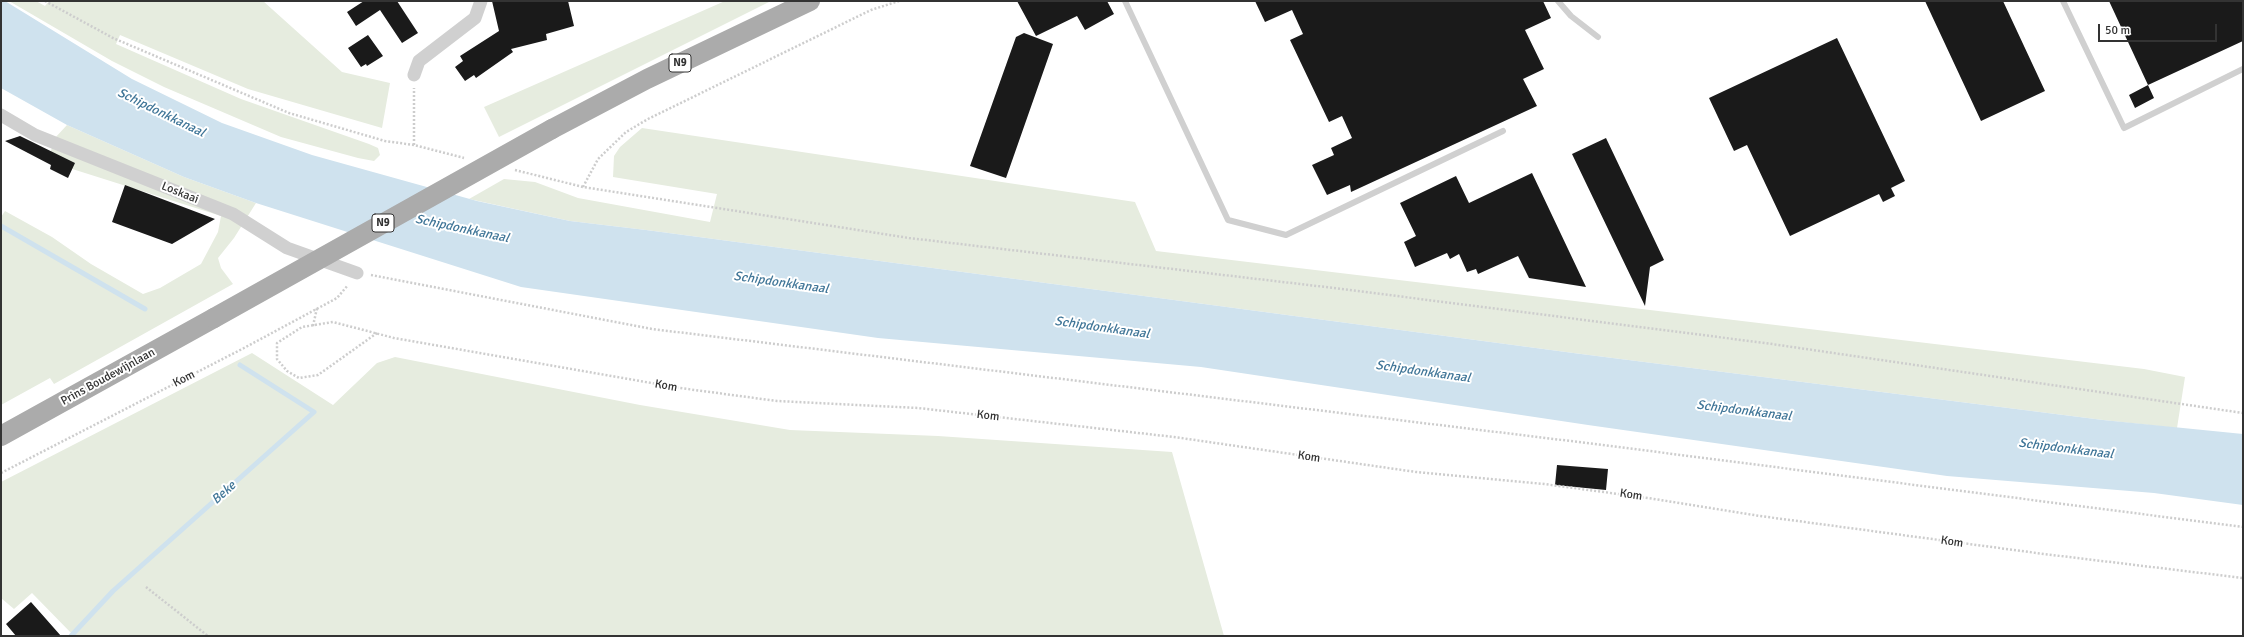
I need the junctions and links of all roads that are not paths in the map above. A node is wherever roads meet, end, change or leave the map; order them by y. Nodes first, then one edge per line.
1 (481, 1) edge
2 (810, 1) edge
3 (1125, 1) edge
4 (1558, 1) edge
5 (2063, 1) edge
6 (1598, 37) dead end
7 (2243, 69) edge
8 (414, 75) road end
9 (1, 115) edge
10 (1503, 131) dead end
11 (357, 273) road end
12 (1, 436) edge

1 - 8 street
2 - 12 main road, Prins Boudewijnlaan / N9, bridge
3 - 10 lane
4 - 6 lane
5 - 7 lane
9 - 11 street, Loskaai

